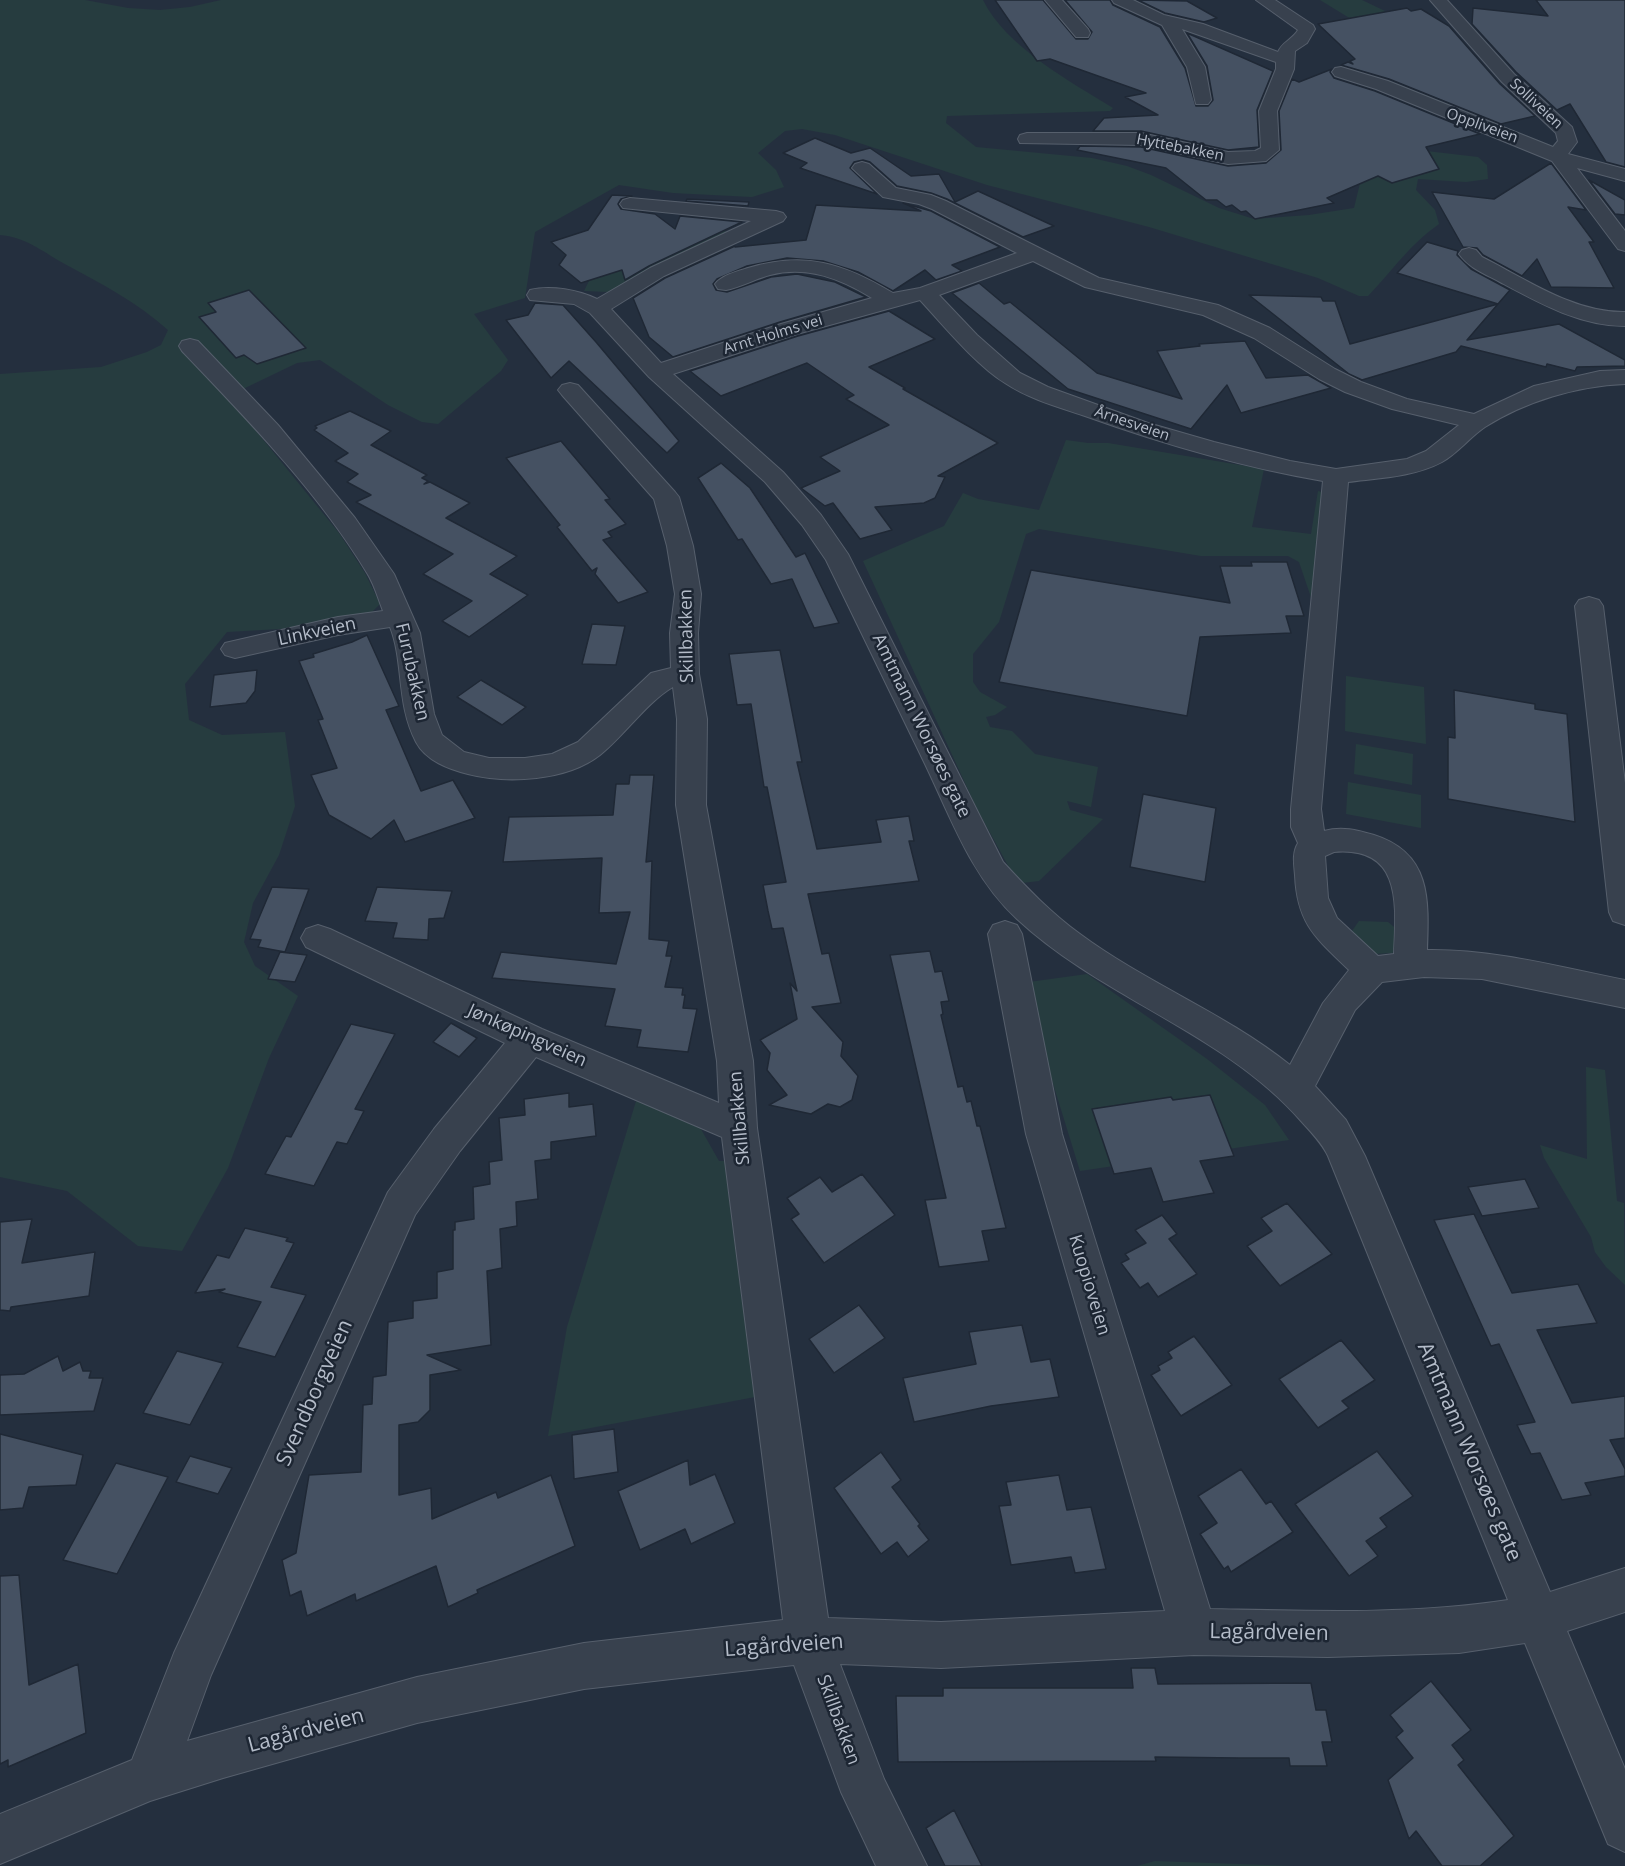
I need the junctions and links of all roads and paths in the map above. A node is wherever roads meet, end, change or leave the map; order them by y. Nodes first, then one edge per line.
1 (1053, 0) edge
2 (1120, 0) edge
3 (1264, 0) edge
4 (1438, 0) edge
5 (1169, 22) junction
6 (1082, 33) dead end
7 (1284, 58) junction
8 (1341, 72) dead end
9 (1202, 100) dead end
10 (1027, 139) dead end
11 (1559, 157) junction
12 (862, 168) dead end
13 (1625, 175) edge
14 (630, 204) dead end
15 (1625, 244) edge
16 (1033, 254) junction
17 (1469, 254) dead end
18 (726, 284) dead end
19 (924, 293) junction
20 (538, 295) dead end
21 (890, 300) junction
22 (598, 308) junction
23 (1625, 319) edge
24 (190, 346) dead end
25 (657, 372) junction
26 (1625, 377) edge
27 (570, 390) dead end
28 (1477, 422) junction
29 (1336, 476) junction
30 (1589, 606) dead end
31 (399, 617) junction
32 (235, 649) dead end
33 (685, 674) junction
34 (1614, 709) edge
35 (1316, 846) junction
36 (1625, 912) edge
37 (1005, 934) dead end
38 (318, 938) dead end
39 (1410, 964) junction
40 (1372, 971) junction
41 (1625, 994) edge
42 (530, 1040) junction
43 (1294, 1088) junction
44 (739, 1128) junction
45 (1625, 1590) edge
46 (1538, 1618) junction
47 (1194, 1632) junction
48 (808, 1640) junction
49 (150, 1777) junction
50 (1625, 1827) edge
51 (0, 1839) edge
52 (902, 1866) edge

1 - 6 street
2 - 5 street
3 - 7 street, Hyttebakken
4 - 11 street, Solliveien
5 - 7 street
5 - 9 street
7 - 10 street, Hyttebakken
8 - 11 street, Oppliveien
11 - 13 street, Oppliveien
11 - 15 street, Solliveien
12 - 16 street
14 - 22 street
16 - 19 street
16 - 28 street
17 - 23 street
18 - 21 street
19 - 21 street, Arnt Holms vei
19 - 29 street, Årnesveien
20 - 22 street, Amtmann Worsøes gate
21 - 25 street, Arnt Holms vei
22 - 25 street, Amtmann Worsøes gate
24 - 31 street, Furubakken
25 - 43 street, Amtmann Worsøes gate
26 - 28 street, Årnesveien
27 - 33 street, Skillbakken
28 - 29 street, Årnesveien
29 - 35 street
30 - 34 street
31 - 32 street, Linkveien
31 - 33 street, Furubakken
33 - 44 street, Skillbakken
34 - 36 street
35 - 39 street
35 - 40 street
37 - 47 street, Kuopioveien
38 - 42 street, Jønkøpingveien
39 - 40 street
39 - 41 street
40 - 43 street
42 - 44 street, Jønkøpingveien
42 - 49 street, Svendborgveien
43 - 46 street, Amtmann Worsøes gate
44 - 48 street, Skillbakken
45 - 46 street, Lagårdveien
46 - 47 street, Lagårdveien
46 - 50 street, Amtmann Worsøes gate
47 - 48 street, Lagårdveien
48 - 49 street, Lagårdveien
48 - 52 street, Skillbakken
49 - 51 street, Lagårdveien

